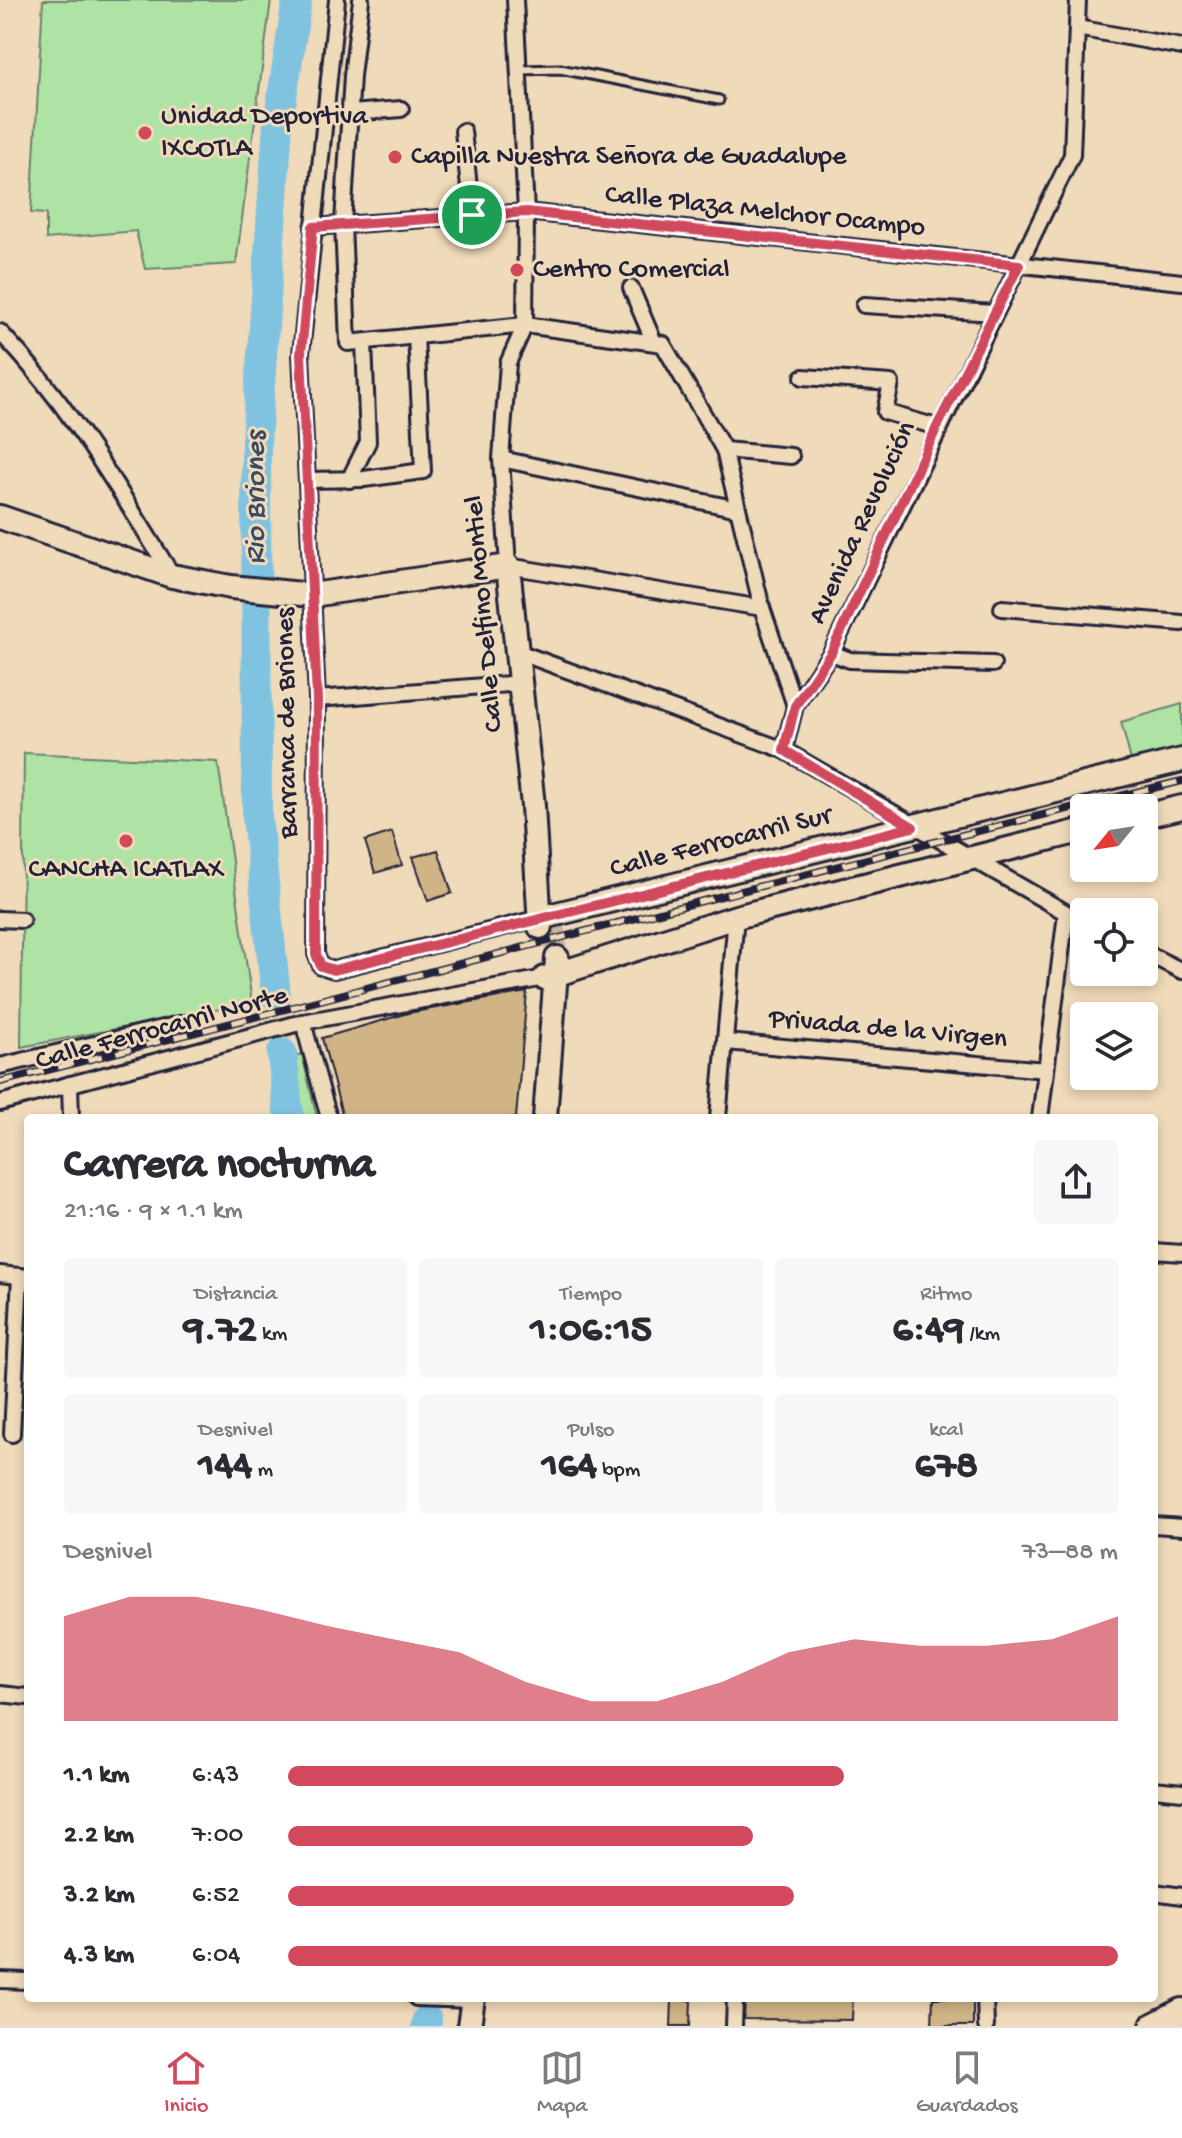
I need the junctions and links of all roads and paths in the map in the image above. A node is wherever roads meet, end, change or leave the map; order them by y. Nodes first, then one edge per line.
1 (337, 0) edge
2 (361, 0) edge
3 (515, 0) edge
4 (1078, 0) edge
5 (1077, 28) junction
6 (1182, 47) edge
7 (517, 70) junction
8 (719, 100) dead end
9 (401, 109) dead end
10 (351, 113) junction
11 (463, 131) dead end
12 (526, 212) junction
13 (472, 215) junction
14 (343, 223) junction
15 (313, 227) junction
16 (1019, 265) junction
17 (1182, 282) edge
18 (631, 288) dead end
19 (864, 305) dead end
20 (995, 313) junction
21 (525, 325) junction
22 (0, 332) edge
23 (416, 336) junction
24 (653, 340) junction
25 (364, 342) junction
26 (803, 377) dead end
27 (937, 427) junction
28 (724, 450) junction
29 (791, 456) dead end
30 (501, 459) junction
31 (307, 480) junction
32 (349, 480) junction
33 (738, 509) junction
34 (0, 517) edge
35 (508, 566) junction
36 (172, 576) junction
37 (312, 595) junction
38 (762, 608) junction
39 (1002, 608) dead end
40 (1182, 623) edge
41 (518, 652) junction
42 (831, 653) junction
43 (993, 664) dead end
44 (521, 683) junction
45 (317, 699) junction
46 (795, 706) junction
47 (784, 750) junction
48 (1182, 760) edge
49 (1182, 807) edge
50 (1158, 813) edge
51 (913, 827) junction
52 (1070, 833) edge
53 (969, 856) junction
54 (1066, 914) junction
55 (1070, 916) edge
56 (736, 917) junction
57 (545, 918) junction
58 (0, 919) edge
59 (22, 920) dead end
60 (1158, 959) edge
61 (321, 966) joint
62 (1182, 971) edge
63 (551, 973) junction
64 (303, 1022) junction
65 (184, 1023) dead end
66 (726, 1042) junction
67 (0, 1066) edge
68 (1046, 1070) junction
69 (70, 1084) junction
70 (0, 1103) edge
71 (71, 1114) edge
72 (328, 1114) edge
73 (545, 1114) edge
74 (718, 1114) edge
75 (1040, 1114) edge
76 (1158, 1251) edge
77 (1182, 1253) edge
78 (0, 1274) edge
79 (24, 1277) edge
80 (12, 1434) dead end
81 (1158, 1525) edge
82 (1182, 1527) edge
83 (0, 1694) edge
84 (24, 1697) edge
85 (1158, 1789) edge
86 (1182, 1792) edge
87 (1158, 1893) edge
88 (1182, 1896) edge
89 (0, 1980) edge
90 (24, 1981) edge
91 (472, 2002) edge
92 (735, 2002) edge
93 (985, 2002) edge
94 (1182, 2011) edge
95 (469, 2026) edge
96 (734, 2026) edge
97 (986, 2026) edge
98 (1153, 2026) edge

1 - 15 street, Barranca de Briones
2 - 10 street
3 - 7 street, Calle Delfino Montiel
4 - 5 street, Avenida Revolución
5 - 6 street
5 - 16 street, Avenida Revolución
7 - 8 lane
7 - 12 street, Calle Delfino Montiel
9 - 10 street
10 - 14 street
11 - 13 street
12 - 13 street, Calle Plaza Melchor Ocampo
12 - 16 street, Calle Plaza Melchor Ocampo
12 - 21 street, Calle Delfino Montiel
13 - 14 street, Calle Plaza Melchor Ocampo
14 - 15 street, Calle Plaza Melchor Ocampo
14 - 25 street
15 - 31 street, Barranca de Briones
16 - 17 street, Calle Plaza Melchor Ocampo
16 - 20 street, Avenida Revolución
18 - 24 street
19 - 20 street
20 - 27 street, Avenida Revolución
21 - 23 street
21 - 24 street
21 - 30 street, Calle Delfino Montiel
22 - 36 street
23 - 25 street
23 - 32 street
24 - 28 street
25 - 32 street
26 - 27 street
27 - 42 street, Avenida Revolución
28 - 29 street
28 - 33 street
30 - 33 street
30 - 35 street, Calle Delfino Montiel
31 - 32 street
31 - 37 street, Barranca de Briones
33 - 38 street
34 - 36 main road
35 - 37 main road
35 - 38 street
35 - 41 main road, Calle Delfino Montiel
36 - 37 main road
37 - 45 street, Barranca de Briones
38 - 46 street
39 - 40 street
41 - 44 main road, Calle Delfino Montiel
41 - 47 street
42 - 43 street
42 - 46 street, Avenida Revolución
44 - 45 street
44 - 57 main road, Calle Delfino Montiel
45 - 61 street, Barranca de Briones
46 - 47 street, Avenida Revolución
47 - 51 street
48 - 51 main road, Calle Ferrocarril Sur
49 - 50 main road
51 - 53 street
51 - 57 main road, Calle Ferrocarril Sur
52 - 53 main road, Calle Ferrocarril Norte
53 - 54 street
53 - 56 main road, Calle Ferrocarril Norte
54 - 55 street
54 - 68 street
56 - 63 main road, Calle Ferrocarril Norte
56 - 66 street
57 - 61 street, Calle Ferrocarril Sur
58 - 59 street
60 - 62 street
63 - 64 street, Calle Ferrocarril Norte
63 - 73 main road
64 - 69 street, Calle Ferrocarril Norte
64 - 72 street
65 - 67 street
66 - 68 street, Privada de la Virgen
66 - 74 street
68 - 75 street
69 - 70 street, Calle Ferrocarril Norte
69 - 71 street
76 - 77 street
78 - 79 street
79 - 80 street
81 - 82 street
83 - 84 street
85 - 86 street
87 - 88 street
89 - 90 street
91 - 95 main road
92 - 96 street
93 - 97 street
94 - 98 main road

